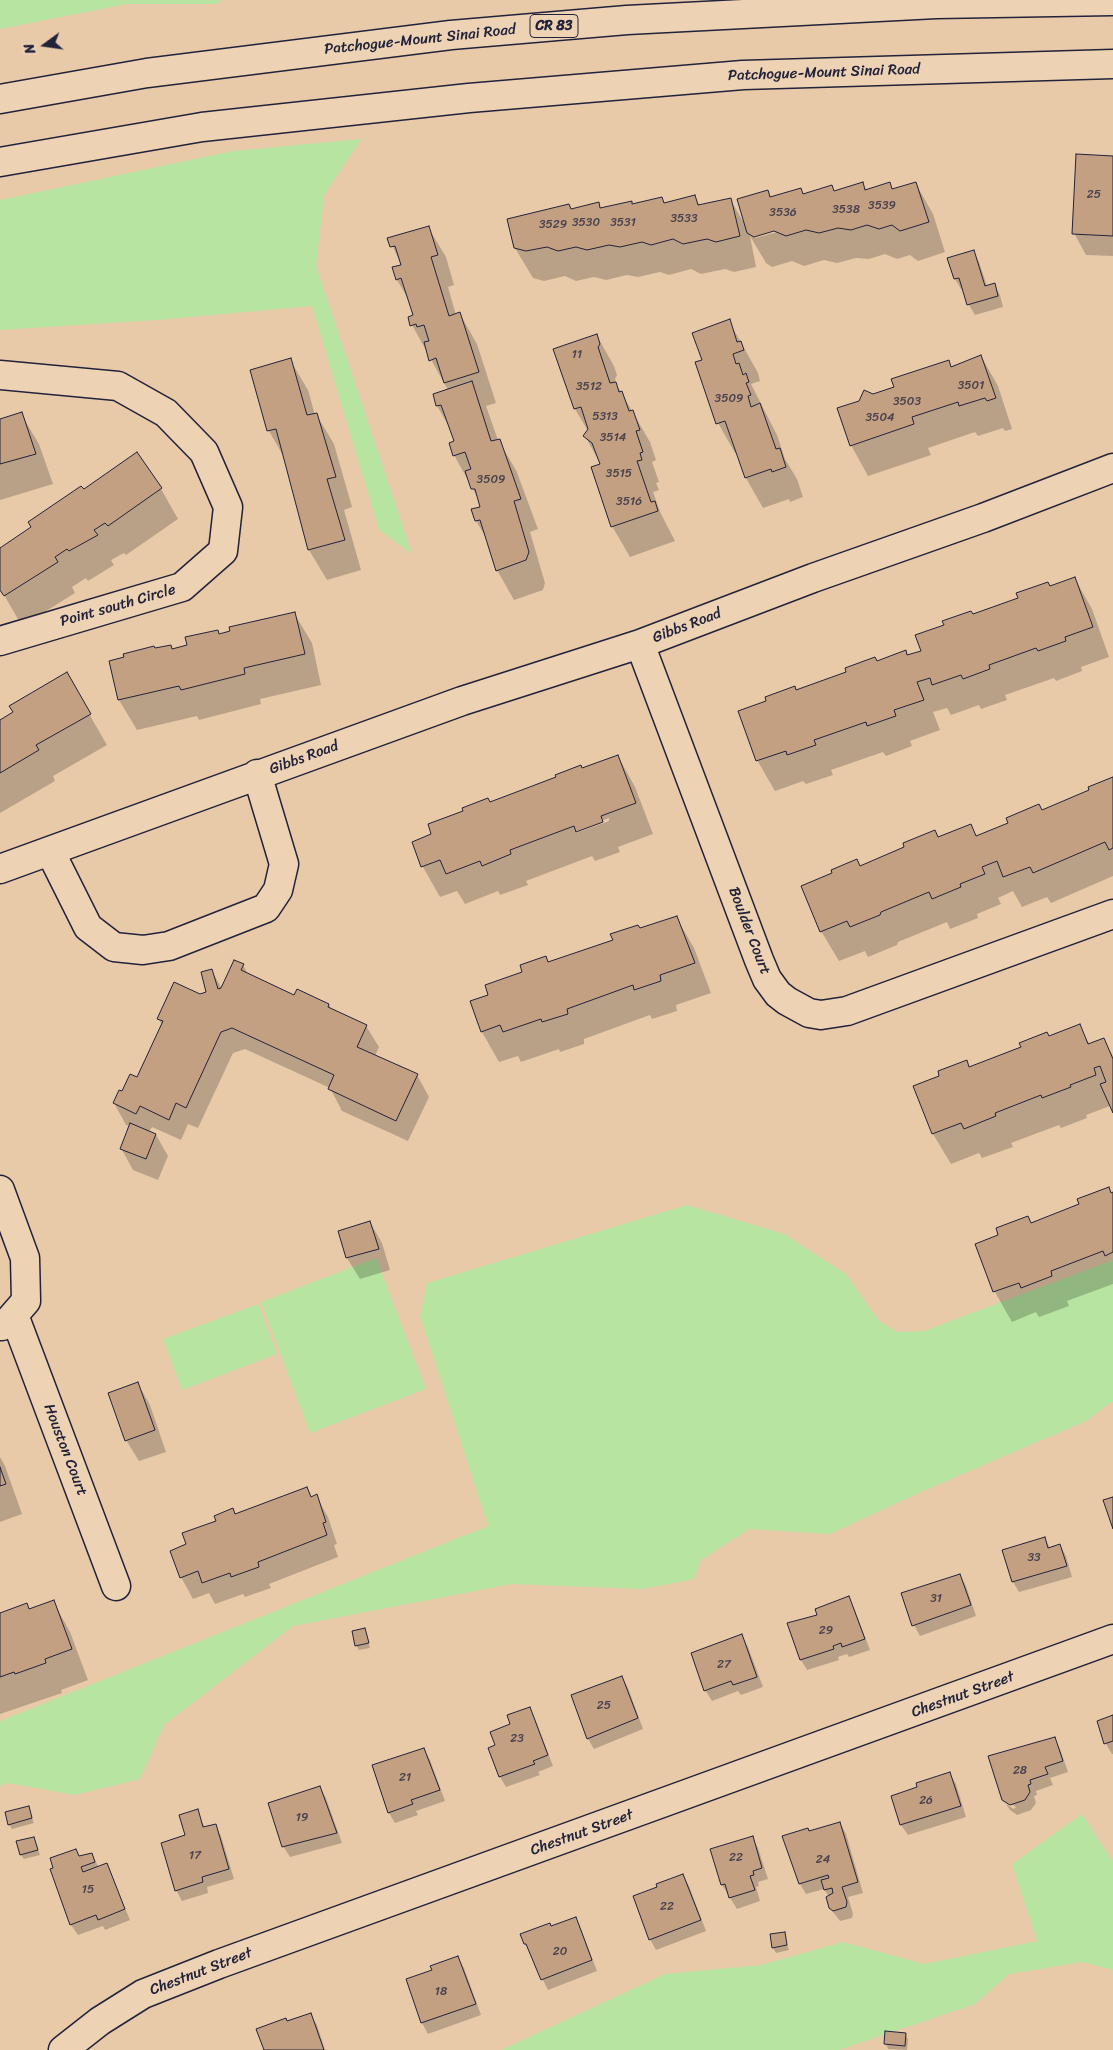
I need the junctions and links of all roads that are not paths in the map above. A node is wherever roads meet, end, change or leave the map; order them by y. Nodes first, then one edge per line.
1 (1113, 1) edge
2 (1113, 64) edge
3 (0, 99) edge
4 (0, 162) edge
5 (0, 375) edge
6 (1113, 470) edge
7 (0, 641) edge
8 (640, 644) junction
9 (257, 774) junction
10 (50, 851) junction
11 (0, 869) edge
12 (1113, 914) edge
13 (0, 1190) edge
14 (13, 1314) edge
15 (116, 1586) dead end
16 (1113, 1639) edge
17 (63, 2050) edge

1 - 3 main road, Patchogue-Mount Sinai Road / CR 83
2 - 4 main road, Patchogue-Mount Sinai Road
5 - 7 main road, Point south Circle
6 - 8 main road, Gibbs Road
8 - 9 main road, Gibbs Road
8 - 12 main road, Boulder Court
9 - 10 main road, Gibbs Road
9 - 10 main road, Gibbs Road
10 - 11 main road, Gibbs Road
13 - 14 main road, Houston Court
14 - 15 main road, Houston Court
16 - 17 main road, Chestnut Street

